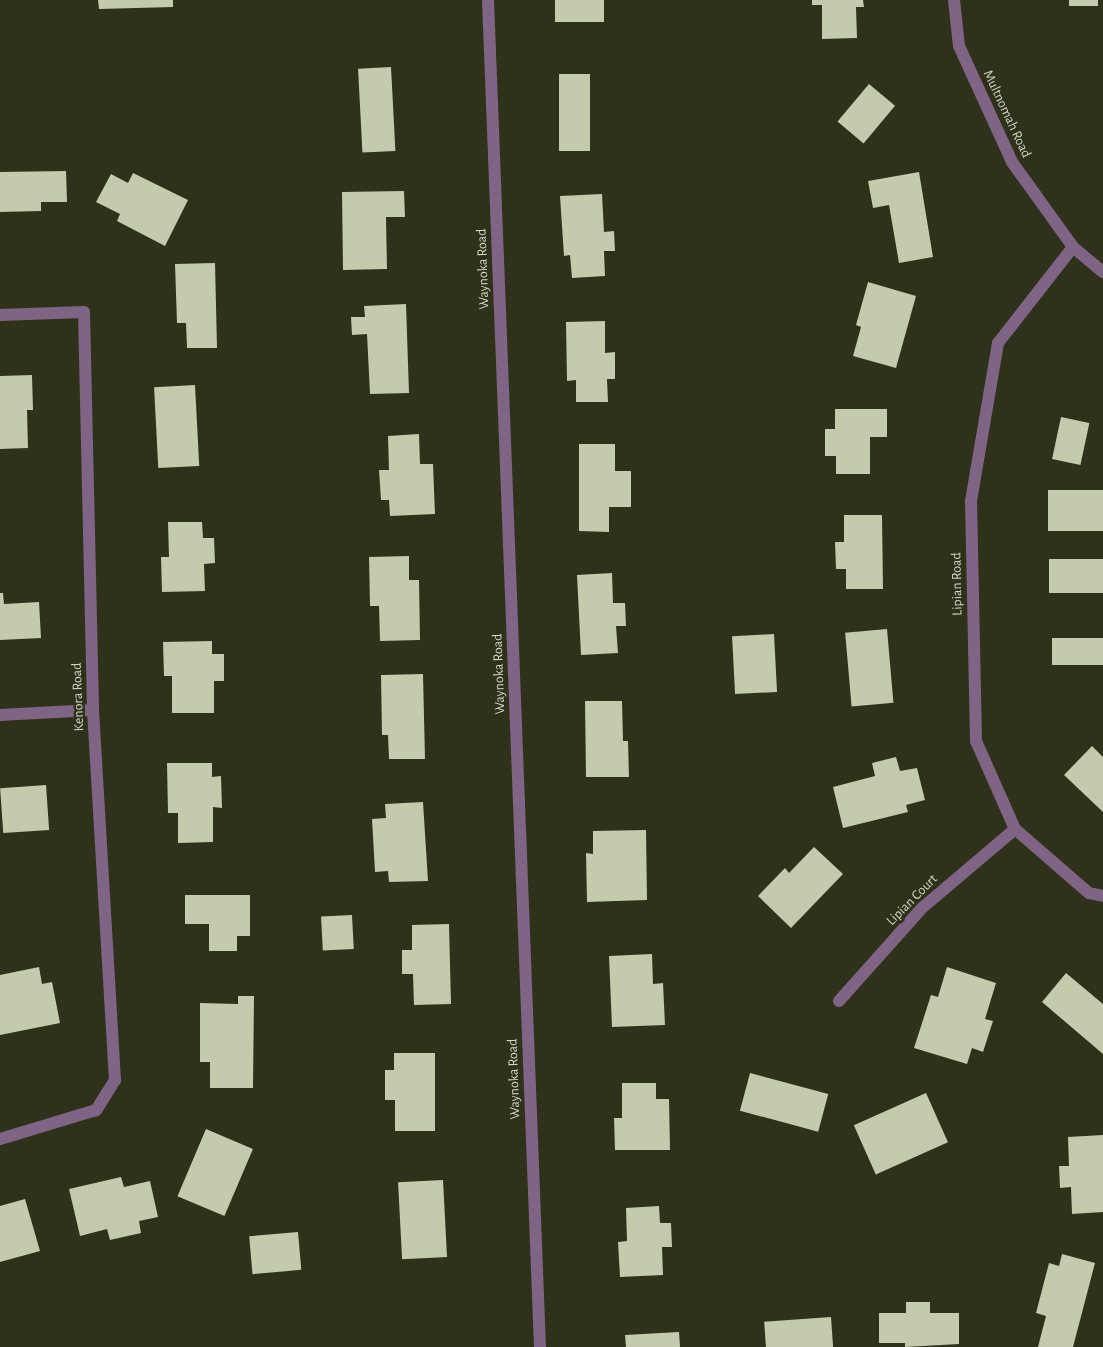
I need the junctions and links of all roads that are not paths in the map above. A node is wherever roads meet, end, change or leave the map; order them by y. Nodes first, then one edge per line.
1 (488, 0) edge
2 (954, 0) edge
3 (1073, 247) junction
4 (1103, 272) edge
5 (0, 315) edge
6 (93, 710) junction
7 (0, 715) edge
8 (1015, 828) junction
9 (1103, 896) edge
10 (839, 1001) dead end
11 (0, 1139) edge
12 (540, 1347) edge

1 - 12 street, Waynoka Road
2 - 3 street, Multnomah Road
3 - 4 street, Multnomah Road
3 - 8 street, Lipian Road
5 - 6 street, Kenora Road
6 - 7 street
6 - 11 street, Kenora Road
8 - 9 street, Lipian Road
8 - 10 street, Lipian Court

